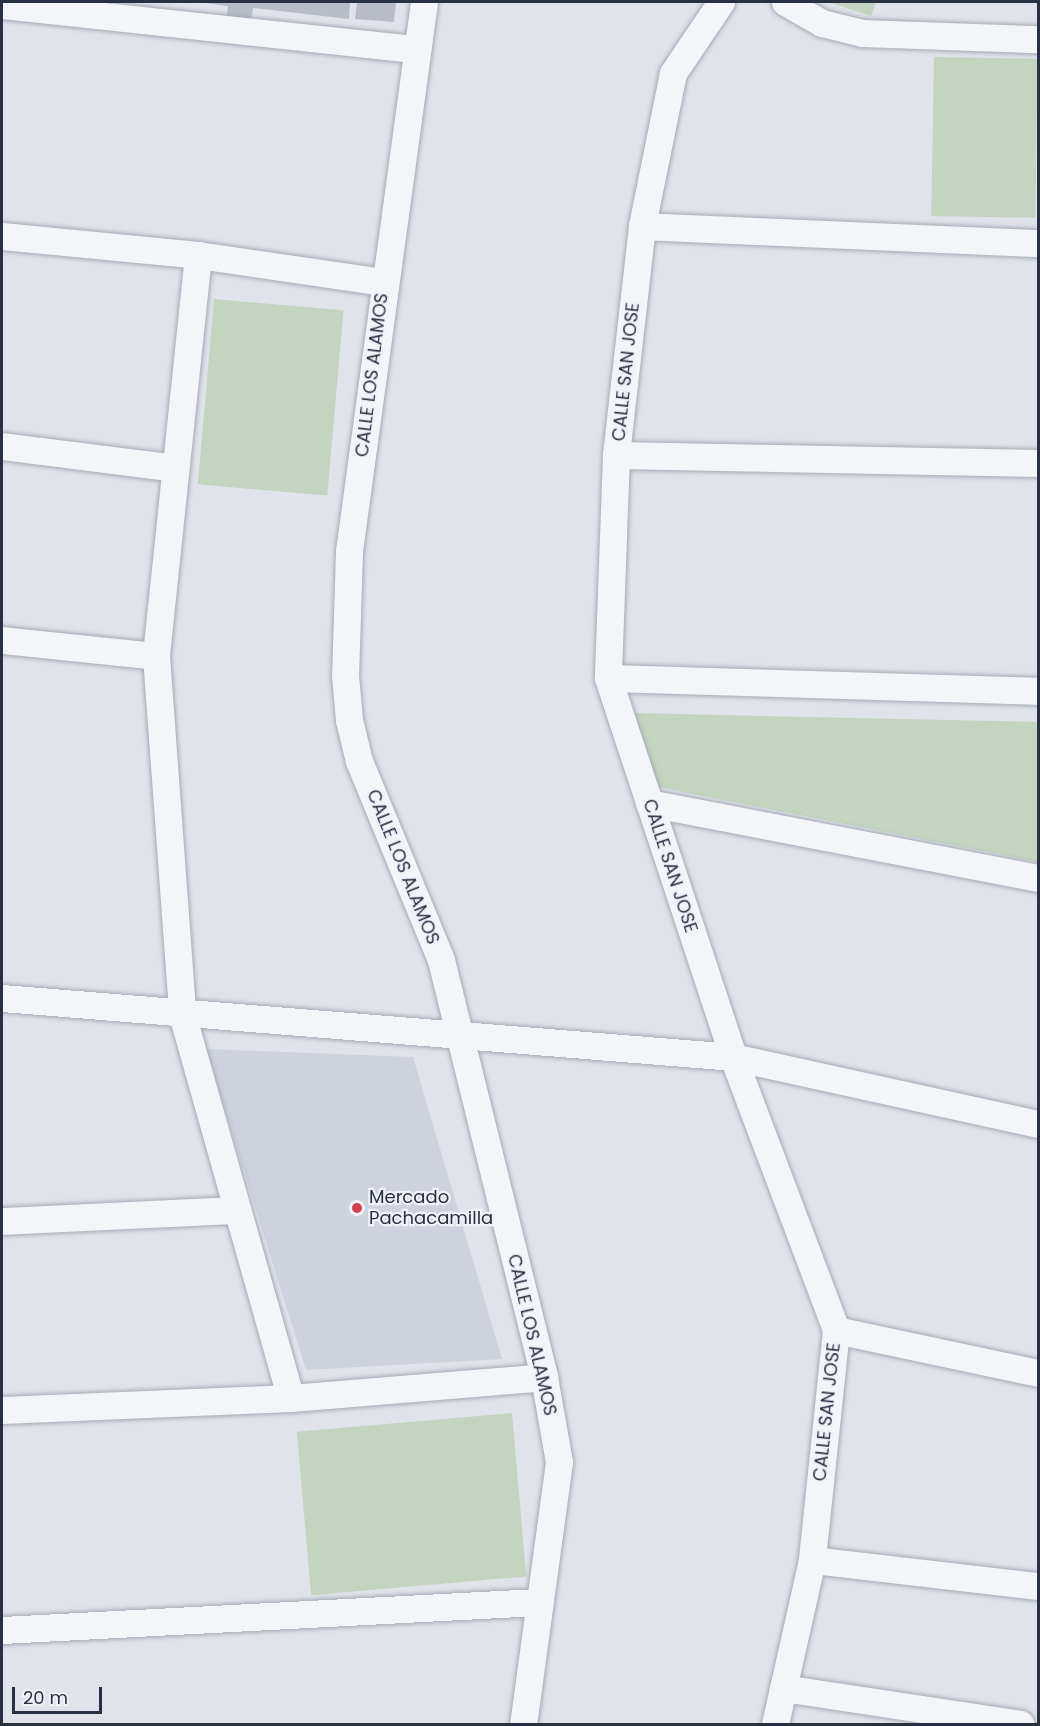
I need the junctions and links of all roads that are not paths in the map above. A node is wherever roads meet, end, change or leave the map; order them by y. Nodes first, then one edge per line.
1 (424, 2) edge
2 (720, 2) edge
3 (785, 2) edge
4 (2, 5) edge
5 (1038, 39) edge
6 (417, 49) junction
7 (642, 226) junction
8 (2, 236) edge
9 (1038, 243) edge
10 (198, 255) junction
11 (384, 282) junction
12 (2, 446) edge
13 (616, 455) junction
14 (1038, 463) edge
15 (175, 468) junction
16 (2, 640) edge
17 (156, 656) junction
18 (608, 678) junction
19 (1038, 691) edge
20 (649, 802) junction
21 (1038, 878) edge
22 (2, 998) edge
23 (182, 1014) junction
24 (459, 1034) junction
25 (733, 1057) junction
26 (1038, 1124) edge
27 (237, 1210) junction
28 (2, 1221) edge
29 (836, 1330) junction
30 (1038, 1373) edge
31 (544, 1377) junction
32 (291, 1398) junction
33 (2, 1410) edge
34 (812, 1560) junction
35 (1038, 1586) edge
36 (538, 1602) junction
37 (2, 1629) edge
38 (783, 1688) junction
39 (523, 1725) edge
40 (775, 1725) edge
41 (1020, 1725) edge

1 - 6 street, CALLE LOS ALAMOS
2 - 7 street, CALLE SAN JOSE
3 - 5 street
4 - 6 street
6 - 11 street, CALLE LOS ALAMOS
7 - 9 street
7 - 13 street, CALLE SAN JOSE
8 - 10 street
10 - 11 street
10 - 15 street
11 - 24 street, CALLE LOS ALAMOS
12 - 15 street
13 - 14 street
13 - 18 street, CALLE SAN JOSE
15 - 17 street
16 - 17 street
17 - 23 street
18 - 19 street
18 - 20 street, CALLE SAN JOSE
20 - 21 street
20 - 25 street, CALLE SAN JOSE
22 - 23 street
23 - 24 street
23 - 27 street
24 - 25 street
24 - 31 street, CALLE LOS ALAMOS
25 - 26 street
25 - 29 street, CALLE SAN JOSE
27 - 28 street
27 - 32 street
29 - 30 street
29 - 34 street, CALLE SAN JOSE
31 - 32 street
31 - 36 street, CALLE LOS ALAMOS
32 - 33 street
34 - 35 street
34 - 38 street, CALLE SAN JOSE
36 - 37 street
36 - 39 street, CALLE LOS ALAMOS
38 - 40 street, CALLE SAN JOSE
38 - 41 street

